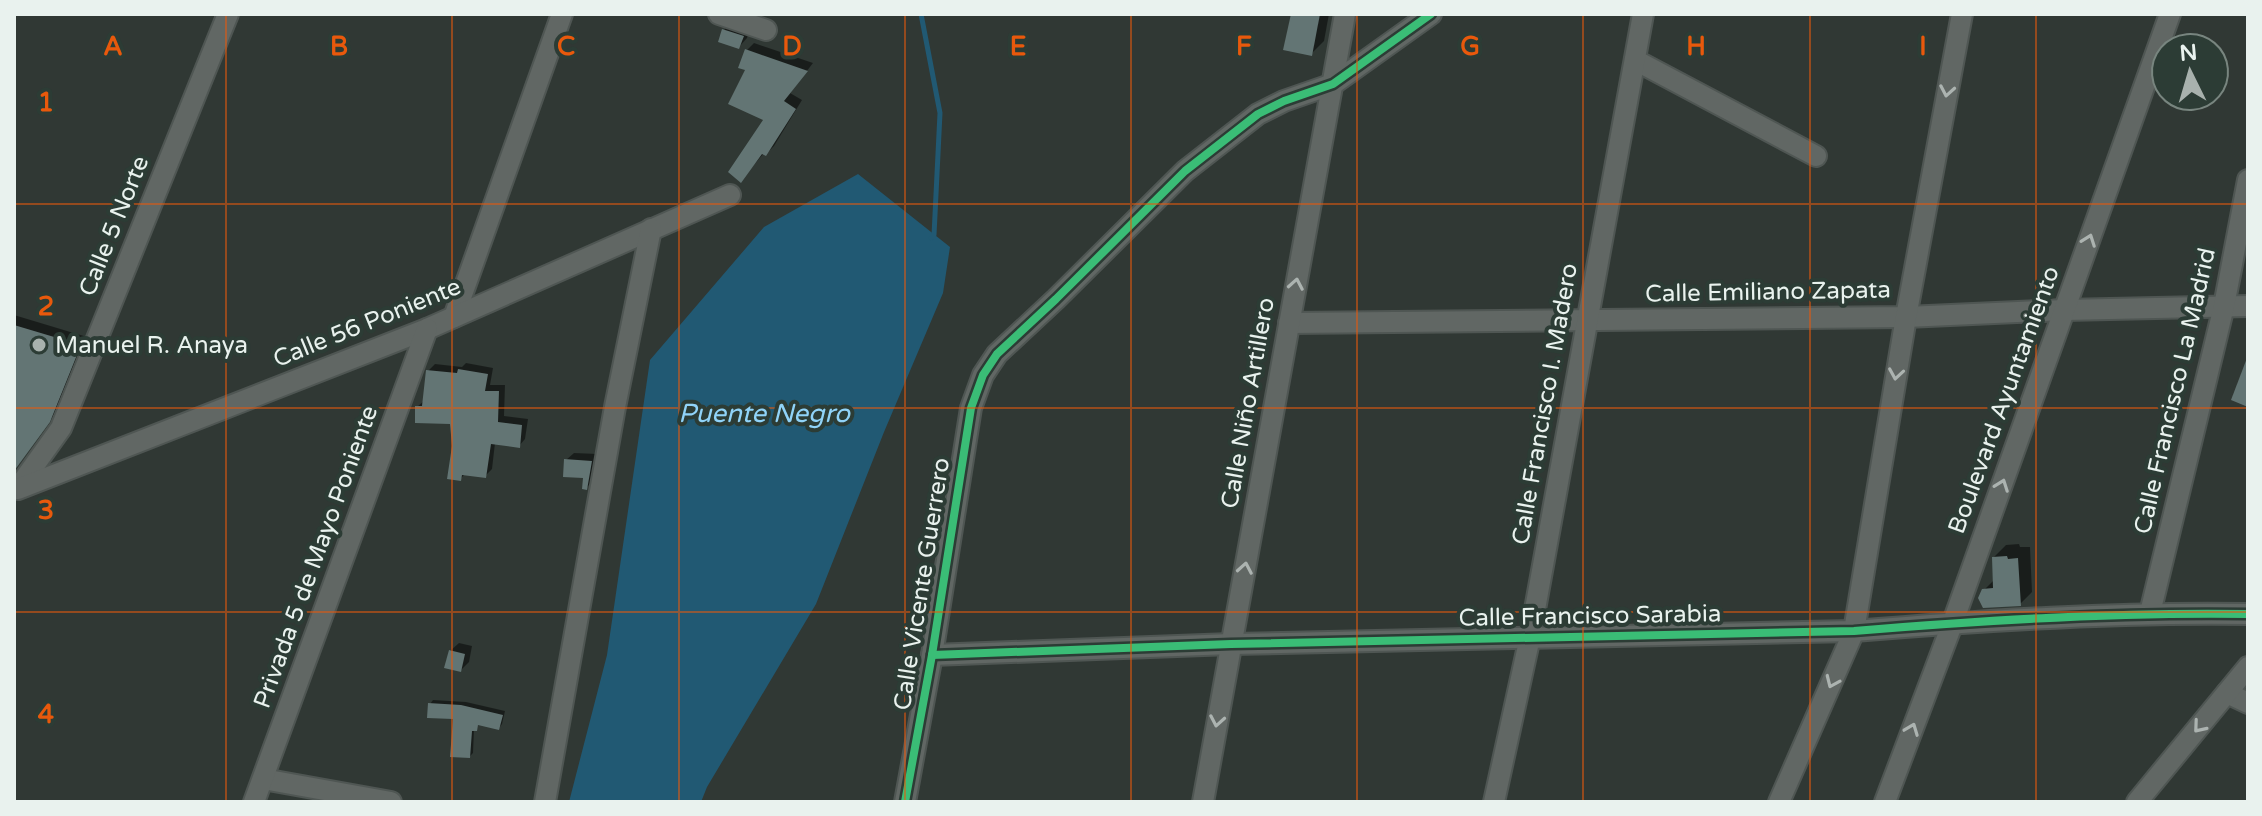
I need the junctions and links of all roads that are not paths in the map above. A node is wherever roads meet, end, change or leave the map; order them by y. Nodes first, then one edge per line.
1 (228, 14) edge
2 (562, 14) edge
3 (719, 14) edge
4 (1345, 14) edge
5 (1431, 14) edge
6 (1643, 14) edge
7 (1962, 14) edge
8 (2170, 14) edge
9 (766, 30) dead end
10 (1635, 60) junction
11 (1333, 84) junction
12 (1816, 156) dead end
13 (2248, 180) edge
14 (730, 195) dead end
15 (651, 229) junction
16 (2224, 306) junction
17 (2248, 306) edge
18 (2064, 310) junction
19 (454, 317) junction
20 (1906, 317) junction
21 (1587, 320) junction
22 (1289, 323) junction
23 (427, 329) junction
24 (16, 491) edge
25 (2150, 613) junction
26 (2248, 614) edge
27 (1953, 622) junction
28 (1854, 631) junction
29 (1530, 637) junction
30 (1231, 644) junction
31 (932, 655) junction
32 (2248, 667) edge
33 (2227, 693) junction
34 (2248, 703) edge
35 (263, 779) junction
36 (254, 802) edge
37 (391, 802) edge
38 (545, 802) edge
39 (905, 802) edge
40 (1203, 802) edge
41 (1494, 802) edge
42 (1779, 802) edge
43 (1885, 802) edge
44 (2137, 802) edge

1 - 24 street, Calle 5 Norte
2 - 19 street
3 - 9 street
4 - 11 street, Calle Niño Artillero
5 - 11 street, Calle Vicente Guerrero
6 - 10 street, Calle Francisco I. Madero
7 -> 20 street
18 -> 8 street, Boulevard Ayuntamiento
10 - 12 street
10 - 21 street, Calle Francisco I. Madero
22 -> 11 street, Calle Niño Artillero
11 - 31 street, Calle Vicente Guerrero
13 - 16 street, Calle Francisco La Madrid
14 - 15 street, Calle 56 Poniente
15 - 19 street, Calle 56 Poniente
15 - 38 street
16 - 17 street, Calle Emiliano Zapata
16 - 18 street, Calle Emiliano Zapata
16 - 25 street, Calle Francisco La Madrid
18 - 20 street, Calle Emiliano Zapata
27 -> 18 street, Boulevard Ayuntamiento
19 - 23 street, Calle 56 Poniente
20 - 21 street, Calle Emiliano Zapata
20 -> 28 street
21 - 22 street, Calle Emiliano Zapata
21 - 29 street, Calle Francisco I. Madero
30 -> 22 street, Calle Niño Artillero
23 - 24 street, Calle 56 Poniente
23 - 35 street, Privada 5 de Mayo Poniente
25 - 26 street, Calle Francisco Sarabia
25 - 27 street, Calle Francisco Sarabia
27 - 28 street, Calle Francisco Sarabia
43 -> 27 street, Boulevard Ayuntamiento
28 - 29 street, Calle Francisco Sarabia
28 -> 42 street
29 - 30 street, Calle Francisco Sarabia
29 - 41 street, Calle Francisco I. Madero
30 - 31 street, Calle Francisco Sarabia
30 -> 40 street, Calle Niño Artillero
31 - 39 street, Calle Vicente Guerrero
32 - 33 street
33 - 34 street
33 -> 44 street
35 - 36 street, Privada 5 de Mayo Poniente
35 - 37 street

